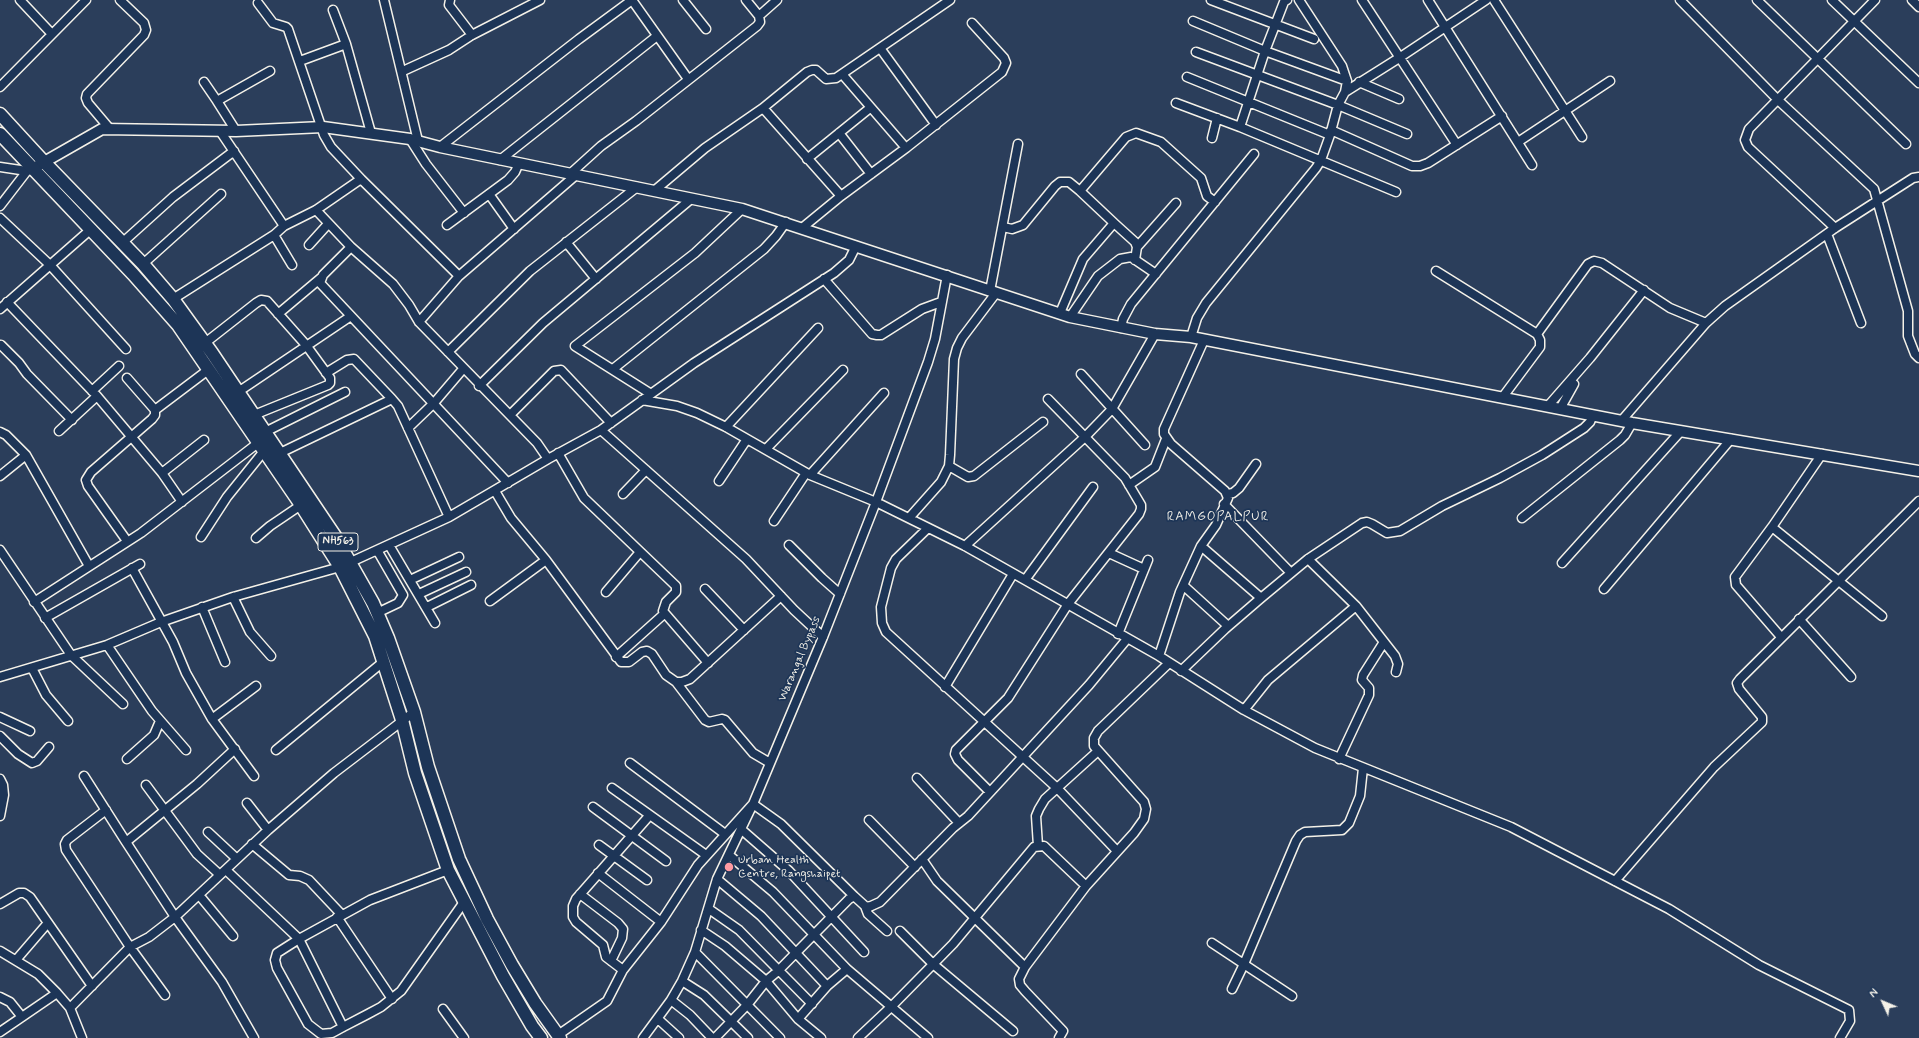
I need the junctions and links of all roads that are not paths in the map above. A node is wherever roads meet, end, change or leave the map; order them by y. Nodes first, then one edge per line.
1 (20, 0) edge
2 (86, 0) edge
3 (120, 0) edge
4 (384, 0) edge
5 (450, 0) edge
6 (540, 0) edge
7 (632, 0) edge
8 (683, 0) edge
9 (746, 0) edge
10 (777, 0) edge
11 (950, 0) edge
12 (1211, 0) edge
13 (1284, 0) edge
14 (1299, 0) edge
15 (1362, 0) edge
16 (1428, 0) edge
17 (1486, 0) edge
18 (1494, 0) edge
19 (1680, 0) edge
20 (1757, 0) edge
21 (1832, 0) edge
22 (1875, 0) edge
23 (1912, 0) edge
24 (258, 3) dead end
25 (1919, 7) edge
26 (333, 10) dead end
27 (759, 16) junction
28 (1193, 21) dead end
29 (1855, 21) junction
30 (972, 23) dead end
31 (1274, 26) junction
32 (1445, 26) junction
33 (706, 29) dead end
34 (51, 34) junction
35 (472, 36) junction
36 (657, 36) junction
37 (1314, 39) dead end
38 (346, 44) junction
39 (880, 48) junction
40 (1265, 51) junction
41 (1196, 52) dead end
42 (1399, 58) junction
43 (1818, 59) junction
44 (300, 61) junction
45 (270, 71) dead end
46 (403, 71) junction
47 (842, 74) junction
48 (1256, 76) junction
49 (1187, 77) dead end
50 (688, 79) junction
51 (1346, 81) junction
52 (1610, 81) dead end
53 (204, 82) dead end
54 (1359, 82) junction
55 (1919, 83) edge
56 (0, 87) edge
57 (1345, 92) junction
58 (1399, 99) dead end
59 (1778, 100) junction
60 (217, 101) junction
61 (1247, 102) junction
62 (1176, 104) dead end
63 (1338, 105) junction
64 (763, 108) junction
65 (870, 108) junction
66 (1565, 111) junction
67 (0, 114) edge
68 (1502, 116) junction
69 (1217, 118) junction
70 (936, 125) junction
71 (322, 127) junction
72 (1240, 127) junction
73 (110, 128) junction
74 (220, 131) junction
75 (236, 131) junction
76 (371, 133) junction
77 (839, 133) junction
78 (1330, 133) junction
79 (0, 134) edge
80 (1407, 134) dead end
81 (1582, 137) dead end
82 (1212, 138) dead end
83 (414, 140) junction
84 (1518, 142) junction
85 (1018, 144) dead end
86 (1906, 144) dead end
87 (1457, 145) junction
88 (440, 147) junction
89 (906, 148) junction
90 (234, 151) junction
91 (1254, 154) dead end
92 (807, 158) junction
93 (500, 160) junction
94 (1321, 160) junction
95 (45, 163) junction
96 (519, 163) junction
97 (1532, 165) dead end
98 (0, 167) edge
99 (30, 170) junction
100 (573, 174) junction
101 (871, 174) junction
102 (1919, 178) edge
103 (361, 179) junction
104 (636, 187) junction
105 (1080, 190) junction
106 (654, 191) junction
107 (1396, 192) dead end
108 (221, 194) dead end
109 (489, 194) junction
110 (841, 196) junction
111 (691, 199) junction
112 (1877, 201) junction
113 (1215, 202) junction
114 (1176, 203) dead end
115 (0, 206) edge
116 (742, 209) junction
117 (316, 210) junction
118 (464, 213) junction
119 (0, 218) edge
120 (786, 222) junction
121 (1114, 223) junction
122 (328, 224) junction
123 (447, 225) dead end
124 (284, 226) junction
125 (1003, 227) junction
126 (802, 228) junction
127 (1835, 228) junction
128 (514, 229) junction
129 (90, 230) junction
130 (1827, 234) junction
131 (274, 235) junction
132 (566, 242) junction
133 (122, 243) junction
134 (309, 245) dead end
135 (856, 246) junction
136 (1137, 246) junction
137 (351, 247) junction
138 (1135, 260) junction
139 (143, 264) junction
140 (50, 265) junction
141 (292, 265) dead end
142 (1436, 271) dead end
143 (1156, 274) junction
144 (323, 275) junction
145 (946, 275) junction
146 (460, 276) junction
147 (596, 279) junction
148 (824, 279) junction
149 (1644, 290) junction
150 (993, 292) junction
151 (173, 299) junction
152 (7, 302) junction
153 (941, 302) junction
154 (0, 309) edge
155 (278, 314) junction
156 (1065, 315) junction
157 (351, 316) junction
158 (418, 322) junction
159 (1706, 323) junction
160 (1861, 323) dead end
161 (818, 328) dead end
162 (1121, 328) junction
163 (1155, 334) junction
164 (1537, 334) junction
165 (1191, 337) junction
166 (1204, 340) junction
167 (205, 343) junction
168 (1, 345) dead end
169 (306, 345) junction
170 (126, 349) dead end
171 (448, 352) junction
172 (1919, 358) edge
173 (120, 366) dead end
174 (463, 369) junction
175 (613, 369) junction
176 (208, 370) junction
177 (843, 370) dead end
178 (326, 373) junction
179 (1081, 374) dead end
180 (127, 378) dead end
181 (1574, 384) dead end
182 (479, 386) junction
183 (238, 392) junction
184 (345, 392) dead end
185 (95, 393) junction
186 (884, 393) dead end
187 (651, 394) junction
188 (1502, 398) junction
189 (392, 399) junction
190 (1048, 399) dead end
191 (642, 400) junction
192 (434, 403) junction
193 (1548, 406) junction
194 (1112, 409) junction
195 (1560, 409) junction
196 (155, 410) junction
197 (254, 415) junction
198 (510, 415) junction
199 (1593, 415) junction
200 (72, 420) junction
201 (1622, 420) junction
202 (1043, 422) dead end
203 (611, 423) junction
204 (1632, 423) junction
205 (726, 427) junction
206 (408, 428) junction
207 (601, 430) junction
208 (59, 431) dead end
209 (1682, 431) junction
210 (0, 432) edge
211 (265, 432) junction
212 (131, 437) junction
213 (1085, 437) junction
214 (1166, 439) junction
215 (1731, 439) junction
216 (204, 440) dead end
217 (748, 440) junction
218 (1145, 445) dead end
219 (261, 447) junction
220 (766, 449) junction
221 (280, 453) junction
222 (558, 453) junction
223 (1822, 454) junction
224 (26, 455) junction
225 (548, 458) junction
226 (1256, 464) dead end
227 (948, 466) junction
228 (646, 470) junction
229 (1919, 471) edge
230 (162, 473) junction
231 (808, 474) junction
232 (0, 476) edge
233 (719, 481) dead end
234 (508, 484) junction
235 (1129, 485) junction
236 (1093, 487) dead end
237 (495, 491) junction
238 (624, 494) dead end
239 (1228, 494) junction
240 (182, 502) junction
241 (876, 502) junction
242 (1919, 502) edge
243 (1224, 504) junction
244 (301, 505) junction
245 (449, 517) junction
246 (909, 518) junction
247 (1522, 518) dead end
248 (774, 522) dead end
249 (1772, 527) junction
250 (928, 528) junction
251 (201, 536) dead end
252 (256, 538) dead end
253 (127, 541) junction
254 (390, 545) junction
255 (790, 545) dead end
256 (965, 546) junction
257 (1201, 546) junction
258 (0, 550) edge
259 (377, 550) junction
260 (640, 552) junction
261 (1109, 553) junction
262 (459, 557) dead end
263 (1308, 559) junction
264 (546, 560) junction
265 (1148, 560) dead end
266 (1562, 563) dead end
267 (140, 564) dead end
268 (345, 565) junction
269 (89, 566) junction
270 (132, 568) junction
271 (1144, 569) junction
272 (466, 572) dead end
273 (1291, 573) junction
274 (1013, 574) junction
275 (410, 580) junction
276 (1025, 580) junction
277 (1837, 580) junction
278 (471, 585) dead end
279 (1184, 586) junction
280 (705, 589) dead end
281 (1604, 589) dead end
282 (606, 592) dead end
283 (419, 594) junction
284 (840, 594) junction
285 (781, 596) junction
286 (233, 597) junction
287 (1261, 598) junction
288 (490, 601) dead end
289 (34, 602) junction
290 (1068, 604) junction
291 (1356, 606) junction
292 (202, 607) junction
293 (427, 607) junction
294 (377, 613) junction
295 (664, 614) junction
296 (1882, 616) dead end
297 (45, 618) junction
298 (1798, 619) junction
299 (161, 622) junction
300 (435, 623) dead end
301 (1228, 626) junction
302 (744, 630) junction
303 (1118, 634) junction
304 (823, 637) junction
305 (1781, 637) junction
306 (1127, 639) junction
307 (1384, 642) junction
308 (107, 645) junction
309 (71, 655) junction
310 (270, 656) dead end
311 (1159, 656) junction
312 (616, 657) junction
313 (225, 662) dead end
314 (383, 662) junction
315 (708, 663) junction
316 (1169, 663) junction
317 (32, 668) junction
318 (1181, 672) junction
319 (1396, 672) dead end
320 (0, 677) edge
321 (1851, 677) dead end
322 (676, 682) junction
323 (256, 686) dead end
324 (945, 687) junction
325 (123, 704) dead end
326 (1244, 710) junction
327 (414, 712) junction
328 (0, 717) edge
329 (212, 719) junction
330 (402, 720) junction
331 (68, 721) dead end
332 (160, 721) junction
333 (985, 723) junction
334 (0, 726) edge
335 (30, 731) dead end
336 (0, 736) edge
337 (49, 747) dead end
338 (234, 749) junction
339 (186, 750) dead end
340 (276, 750) dead end
341 (1098, 751) junction
342 (1022, 757) junction
343 (127, 759) dead end
344 (1339, 759) junction
345 (630, 763) dead end
346 (770, 763) junction
347 (1363, 768) junction
348 (84, 776) dead end
349 (254, 776) dead end
350 (917, 778) dead end
351 (0, 779) edge
352 (146, 785) dead end
353 (612, 788) dead end
354 (1057, 788) junction
355 (990, 792) junction
356 (247, 803) dead end
357 (753, 804) junction
358 (594, 807) dead end
359 (106, 810) junction
360 (165, 810) junction
361 (0, 816) edge
362 (649, 816) junction
363 (869, 820) dead end
364 (959, 823) junction
365 (268, 830) junction
366 (742, 830) junction
367 (208, 832) dead end
368 (725, 834) junction
369 (631, 836) junction
370 (126, 842) junction
371 (252, 844) junction
372 (598, 845) dead end
373 (1038, 846) junction
374 (1117, 851) junction
375 (706, 855) junction
376 (729, 855) junction
377 (614, 856) junction
378 (237, 859) junction
379 (922, 859) junction
380 (666, 861) dead end
381 (915, 867) junction
382 (448, 870) junction
383 (223, 872) junction
384 (598, 873) junction
385 (718, 879) junction
386 (648, 880) dead end
387 (1615, 881) junction
388 (1086, 886) junction
389 (580, 894) junction
390 (199, 895) junction
391 (854, 896) junction
392 (464, 902) junction
393 (0, 904) edge
394 (865, 906) junction
395 (710, 909) junction
396 (340, 916) junction
397 (175, 917) junction
398 (830, 917) junction
399 (975, 918) junction
400 (661, 922) junction
401 (47, 924) junction
402 (701, 930) junction
403 (900, 931) dead end
404 (887, 932) dead end
405 (814, 935) junction
406 (233, 936) dead end
407 (299, 939) junction
408 (1212, 942) dead end
409 (130, 947) junction
410 (0, 951) edge
411 (695, 952) junction
412 (864, 952) dead end
413 (796, 954) junction
414 (16, 960) junction
415 (610, 961) junction
416 (933, 964) junction
417 (1244, 964) junction
418 (1024, 967) junction
419 (847, 969) junction
420 (623, 970) junction
421 (778, 971) junction
422 (682, 981) junction
423 (766, 981) junction
424 (92, 986) junction
425 (827, 986) junction
426 (1232, 989) dead end
427 (58, 993) junction
428 (165, 995) dead end
429 (1292, 996) dead end
430 (0, 997) edge
431 (392, 999) junction
432 (671, 1000) junction
433 (812, 1004) junction
434 (747, 1005) junction
435 (892, 1006) junction
436 (70, 1008) junction
437 (443, 1009) dead end
438 (22, 1017) junction
439 (658, 1019) junction
440 (798, 1019) junction
441 (731, 1021) junction
442 (343, 1027) junction
443 (1013, 1031) dead end
444 (0, 1032) edge
445 (333, 1035) edge
446 (1061, 1035) edge
447 (559, 1037) edge
448 (82, 1038) edge
449 (254, 1038) edge
450 (464, 1038) edge
451 (541, 1038) edge
452 (643, 1038) edge
453 (679, 1038) edge
454 (713, 1038) edge
455 (748, 1038) edge
456 (780, 1038) edge
457 (821, 1038) edge
458 (858, 1038) edge
459 (928, 1038) edge
460 (1070, 1038) edge
461 (1840, 1038) edge

1 - 34 street
2 - 34 street
3 - 73 street
4 - 46 street
5 - 35 street
6 - 35 street
7 - 36 street
7 - 88 street
8 - 33 street
9 - 27 street
10 - 27 street
11 - 39 street
12 - 31 street
13 - 31 street
14 - 51 street
15 - 42 street
16 - 32 street
17 - 32 street
18 - 66 street
19 - 59 street
20 - 43 street
21 - 29 street
22 - 29 street
23 - 25 street
24 - 44 street
26 - 38 street
27 - 50 street
28 - 40 street
29 - 43 street
29 - 55 street
30 - 70 street
31 - 37 street
31 - 40 street
32 - 42 street
32 - 68 street
34 - 56 street
35 - 46 street
36 - 50 street
36 - 93 street
38 - 44 street
38 - 76 street
39 - 47 street
39 - 70 street
40 - 48 street
40 - 51 street
41 - 48 street
42 - 54 street
42 - 87 street
43 - 59 street
43 - 86 street
44 - 71 street
45 - 60 street
46 - 83 street
47 - 64 street
47 - 65 street
48 - 61 street
48 - 63 street
49 - 61 street
50 - 100 street
51 - 57 street
52 - 66 street
53 - 60 street
54 - 57 street
54 - 58 street
57 - 63 street
59 - 112 street
59 - 127 street
60 - 75 street
61 - 72 street
61 - 78 street
62 - 69 street
63 - 78 street
63 - 80 street
64 - 92 street
64 - 106 street
65 - 77 street
65 - 89 street
66 - 81 street
66 - 84 street
67 - 95 highway, NH563
68 - 84 street
68 - 87 street
69 - 72 street
69 - 82 street
70 - 89 street
71 - 75 main road
71 - 76 main road
71 - 103 street
72 - 94 street
73 - 74 main road
73 - 95 main road
74 - 75 main road
74 - 90 street
76 - 83 main road
77 - 92 street
77 - 101 street
78 - 87 street
78 - 94 street
79 - 99 highway, NH563
83 - 88 main road
83 - 118 street
84 - 97 street
85 - 125 street
88 - 93 main road
89 - 101 street
90 - 124 street
90 - 133 street
91 - 113 street
92 - 110 street
93 - 96 main road
94 - 107 street
94 - 165 street
95 - 99 main road
95 - 133 highway, NH563
96 - 100 main road
96 - 109 street
98 - 99 street
99 - 115 street
99 - 129 highway, NH563
100 - 104 main road
100 - 128 street
101 - 110 street
102 - 112 street
103 - 117 street
103 - 146 street
104 - 106 main road
104 - 132 street
105 - 113 street
105 - 121 street
105 - 125 street
106 - 111 main road
108 - 139 street
109 - 118 street
109 - 128 street
110 - 126 street
111 - 116 main road
111 - 147 street
112 - 127 street
112 - 172 street
113 - 143 street
114 - 136 street
116 - 120 main road
116 - 175 street
117 - 122 street
117 - 124 street
118 - 123 street
119 - 140 street
120 - 126 main road
120 - 175 street
121 - 136 street
121 - 156 street
122 - 134 street
122 - 137 street
124 - 131 street
125 - 150 street
126 - 135 main road
127 - 130 street
128 - 146 street
129 - 140 street
129 - 176 highway, NH563
130 - 159 street
130 - 160 street
131 - 141 street
131 - 151 street
132 - 147 street
132 - 171 street
133 - 139 highway, NH563
135 - 145 main road
135 - 148 street
136 - 138 street
137 - 144 street
137 - 158 street
138 - 143 street
138 - 156 street
139 - 151 highway, NH563
140 - 152 street
140 - 170 street
142 - 164 street
143 - 162 street
144 - 155 street
144 - 157 street
145 - 150 main road
145 - 153 street, Warangal Bypass
146 - 158 street
147 - 182 street
148 - 153 street
148 - 187 street
149 - 159 street
149 - 164 street
149 - 193 street
150 - 156 main road
150 - 227 street
151 - 167 highway, NH563
152 - 154 street
152 - 185 street
153 - 241 street, Warangal Bypass
155 - 167 street
155 - 169 street
156 - 162 main road
157 - 169 street
157 - 192 street
158 - 171 street
159 - 201 street
161 - 205 street
162 - 163 main road
163 - 165 main road
163 - 194 street
164 - 188 street
165 - 166 main road
166 - 188 main road
166 - 214 street
167 - 183 highway, NH563
168 - 200 street
169 - 178 street
169 - 183 street
171 - 174 street
173 - 185 street
174 - 182 street
174 - 192 street
175 - 187 street
176 - 196 street
176 - 219 highway, NH563
177 - 220 street
178 - 189 street
178 - 197 street
179 - 194 street
180 - 196 street
181 - 195 street
182 - 198 street
183 - 197 highway, NH563
184 - 211 street
185 - 200 street
185 - 212 street
186 - 231 street
187 - 191 street
188 - 193 main road
189 - 206 street
189 - 221 street
190 - 213 street
191 - 203 street
191 - 205 street
192 - 206 street
192 - 234 street
193 - 195 main road
194 - 213 street
194 - 218 street
195 - 199 main road
196 - 212 street
197 - 211 highway, NH563
198 - 203 street
198 - 225 street
199 - 201 main road
199 - 263 street
200 - 208 street
201 - 204 main road
202 - 227 street
203 - 207 street
204 - 209 main road
204 - 247 street
205 - 217 street
206 - 245 street
207 - 222 street
207 - 228 street
209 - 215 main road
209 - 266 street
210 - 224 street
211 - 221 highway, NH563
212 - 230 street
212 - 253 street
213 - 235 street
213 - 256 street
214 - 235 street
214 - 239 street
215 - 223 main road
215 - 281 street
216 - 230 street
217 - 220 street
217 - 233 street
219 - 240 street
219 - 244 highway, NH563
219 - 251 street
220 - 231 street
221 - 268 highway, NH563
222 - 225 street
222 - 260 street
223 - 229 main road
223 - 249 street
224 - 232 street
224 - 269 street
225 - 234 street
226 - 239 street
227 - 246 street
228 - 238 street
228 - 285 street
230 - 240 street
231 - 241 street
231 - 248 street
234 - 237 street
235 - 261 street
236 - 276 street
237 - 245 street
237 - 264 street
239 - 243 street
240 - 253 street
241 - 246 street
241 - 284 street, Warangal Bypass
242 - 277 street
243 - 257 street
243 - 273 street
244 - 252 street
244 - 268 highway, NH563
245 - 254 street
246 - 250 street
249 - 277 street
249 - 305 street
250 - 256 street
250 - 324 street
253 - 269 street
254 - 259 street
254 - 275 street
255 - 284 street
256 - 274 street
257 - 279 street
257 - 287 street
258 - 289 street
259 - 268 street
259 - 294 street
260 - 282 street
260 - 295 street
261 - 271 street
261 - 290 street
262 - 275 street
263 - 273 street
263 - 291 street
264 - 288 street
264 - 312 street
265 - 271 street
267 - 270 street
268 - 286 street
268 - 294 highway, NH563
268 - 314 highway, NH563
269 - 289 street
270 - 297 street
270 - 299 street
271 - 303 street
272 - 283 street
273 - 287 street
274 - 276 street
274 - 324 street
275 - 283 street
276 - 290 street
277 - 296 street
277 - 298 street
278 - 293 street
279 - 301 street
279 - 311 street
280 - 302 street
283 - 293 street
284 - 304 street, Warangal Bypass
285 - 302 street
285 - 304 street
286 - 292 street
286 - 310 street
287 - 301 street
289 - 297 street
290 - 303 street
290 - 333 street
291 - 307 street
291 - 326 street
292 - 299 street
292 - 313 street
293 - 300 street
294 - 327 highway, NH563
295 - 312 street
295 - 315 street
297 - 309 street
298 - 305 street
298 - 321 street
299 - 308 street
299 - 329 street
301 - 318 street
302 - 315 street
303 - 306 street
304 - 346 street, Warangal Bypass
305 - 387 street
306 - 311 street
306 - 342 street
307 - 319 street
307 - 344 street
308 - 309 street
308 - 332 street
309 - 317 street
309 - 325 street
311 - 316 street
312 - 322 street
314 - 330 highway, NH563
314 - 340 street
315 - 322 street
316 - 318 street
316 - 341 street
317 - 320 street
317 - 331 street
318 - 326 street
322 - 346 street
323 - 329 street
324 - 333 street
326 - 344 street
327 - 330 street
327 - 447 highway, NH563
328 - 334 street
328 - 335 street
329 - 338 street
330 - 365 street
330 - 382 highway, NH563
332 - 339 street
332 - 343 street
333 - 342 street
333 - 355 street
336 - 337 street
338 - 349 street
338 - 360 street
341 - 354 street
341 - 374 street
342 - 354 street
342 - 355 street
344 - 347 street
345 - 368 street
346 - 357 street, Warangal Bypass
347 - 387 street
347 - 417 street
348 - 359 street
350 - 364 street
351 - 361 street
352 - 360 street
353 - 362 street
354 - 373 street
354 - 374 street
355 - 364 street
356 - 365 street
357 - 366 street, Warangal Bypass
357 - 368 street
357 - 391 street
358 - 369 street
359 - 370 street
359 - 409 street
360 - 370 street
360 - 383 street
362 - 369 street
362 - 375 street
363 - 381 street
364 - 379 street
365 - 371 street
366 - 376 street, Warangal Bypass
366 - 398 street
367 - 378 street
368 - 375 street
369 - 377 street
369 - 380 street
370 - 397 street
371 - 378 street
371 - 396 street
372 - 377 street
373 - 388 street
373 - 399 street
374 - 388 street
375 - 400 street
376 - 385 street, Warangal Bypass
376 - 405 street
377 - 384 street
377 - 386 street
378 - 383 street
379 - 381 street
379 - 399 street
381 - 394 street
382 - 392 highway, NH563
382 - 396 street
383 - 390 street
383 - 407 street
384 - 389 street
384 - 400 street
385 - 395 street, Warangal Bypass
385 - 413 street
387 - 461 street
388 - 418 street
389 - 415 street
389 - 415 street
390 - 397 street
390 - 406 street
391 - 394 street
391 - 398 street
392 - 431 street
392 - 451 highway, NH563
393 - 401 street
394 - 404 street
395 - 402 street, Warangal Bypass
395 - 421 street
396 - 407 street
396 - 431 street
397 - 409 street
397 - 449 street
398 - 405 street
398 - 412 street
399 - 416 street
399 - 418 street
400 - 420 street
401 - 414 street
401 - 424 street
402 - 411 street, Warangal Bypass
402 - 423 street
403 - 416 street
405 - 413 street
405 - 419 street
407 - 442 street
407 - 445 street
408 - 417 street
409 - 424 street
409 - 428 street
410 - 414 street
411 - 422 street, Warangal Bypass
411 - 434 street
413 - 421 street
413 - 425 street
414 - 427 street
415 - 420 street
416 - 435 street
416 - 443 street
417 - 426 street
417 - 429 street
418 - 446 street
419 - 425 street
419 - 435 street
420 - 447 street
421 - 423 street
421 - 433 street
422 - 432 street, Warangal Bypass
422 - 441 street
423 - 434 street
423 - 440 street
424 - 436 street
425 - 433 street
427 - 436 street
427 - 438 street
430 - 438 street
431 - 442 street
432 - 439 street, Warangal Bypass
432 - 454 street
433 - 440 street
434 - 441 street
434 - 456 street
435 - 458 street
435 - 459 street
436 - 448 street
437 - 450 street
438 - 444 street
439 - 452 street, Warangal Bypass
439 - 453 street
440 - 457 street
441 - 454 street
441 - 455 street
442 - 445 street
446 - 460 street

